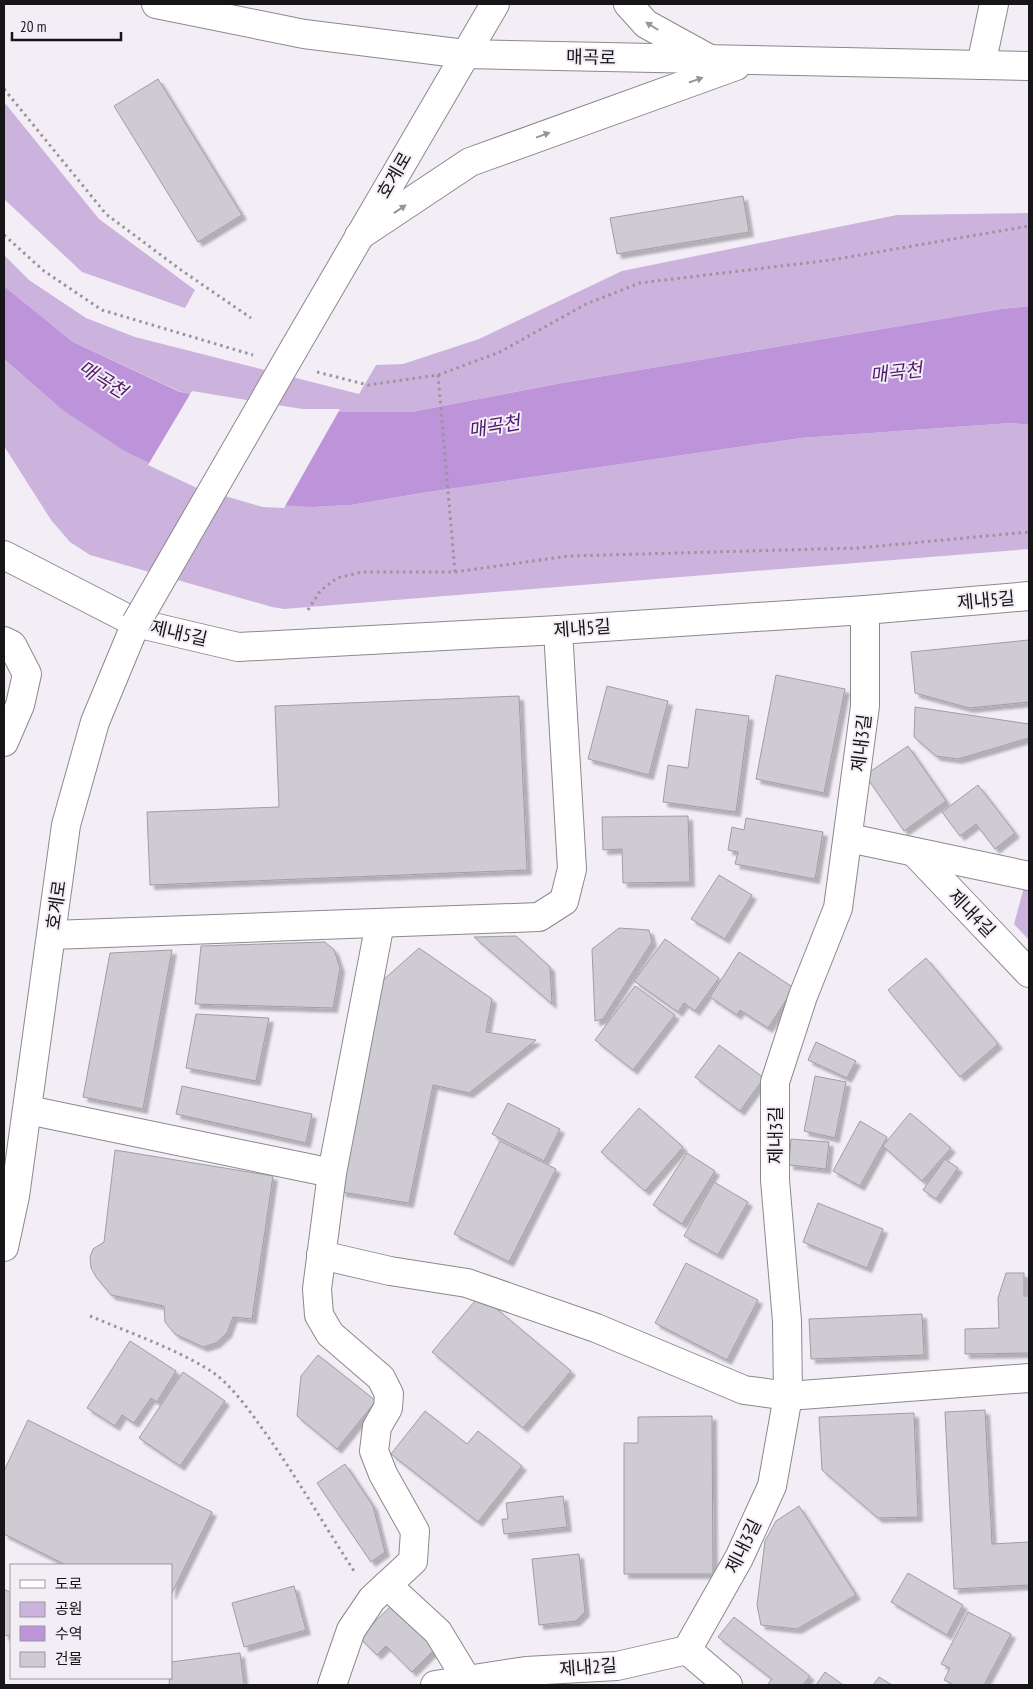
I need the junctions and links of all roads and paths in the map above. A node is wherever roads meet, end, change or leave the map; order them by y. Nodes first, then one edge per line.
1 (156, 4) edge
2 (494, 4) edge
3 (628, 4) edge
4 (994, 4) edge
5 (465, 54) junction
6 (710, 59) junction
7 (751, 60) junction
8 (982, 65) junction
9 (1029, 66) edge
10 (4, 88) edge
11 (1029, 226) edge
12 (4, 234) edge
13 (359, 236) junction
14 (251, 318) dead end
15 (258, 356) dead end
16 (312, 371) dead end
17 (438, 375) junction
18 (1029, 532) edge
19 (4, 555) edge
20 (455, 572) junction
21 (1029, 596) edge
22 (865, 610) junction
23 (306, 614) dead end
24 (136, 623) junction
25 (558, 630) junction
26 (4, 641) edge
27 (4, 742) edge
28 (849, 838) junction
29 (914, 852) junction
30 (1029, 876) edge
31 (380, 923) junction
32 (52, 935) junction
33 (1029, 973) edge
34 (28, 1110) junction
35 (332, 1173) junction
36 (10, 1195) edge
37 (4, 1247) edge
38 (321, 1255) junction
39 (90, 1316) dead end
40 (1029, 1378) edge
41 (788, 1396) junction
42 (380, 1592) junction
43 (687, 1650) junction
44 (468, 1680) junction
45 (332, 1685) edge
46 (435, 1685) edge
47 (728, 1685) edge

1 - 5 street, 매곡로
2 - 5 street, 호계로
6 -> 3 street
4 - 8 street
5 - 6 street, 매곡로
5 - 13 street, 호계로
6 - 7 street, 매곡로
7 - 8 street, 매곡로
13 -> 7 street
8 - 9 street, 매곡로
10 - 14 path
11 - 17 path
12 - 15 path
13 - 24 street, 호계로, bridge
16 - 17 path
17 - 20 path
18 - 20 path
19 - 24 street, 제내5길
20 - 23 path
21 - 22 street, 제내5길
22 - 25 street, 제내5길
22 - 28 street, 제내3길
24 - 25 street, 제내5길
24 - 32 street, 호계로
25 - 31 street
26 - 27 street
28 - 29 street, 제내4길
28 - 41 street, 제내3길
29 - 30 street, 제내4길
29 - 33 street, 제내4길
31 - 32 street
31 - 35 street
32 - 34 street, 호계로
34 - 35 street
34 - 36 street, 호계로
35 - 38 street
36 - 37 street, 호계로
38 - 41 street
38 - 42 street
39 - 42 path
40 - 41 street
41 - 43 street, 제내3길
42 - 44 street
42 - 45 street
43 - 44 street, 제내2길
43 - 47 street
44 - 46 street, 제내2길

